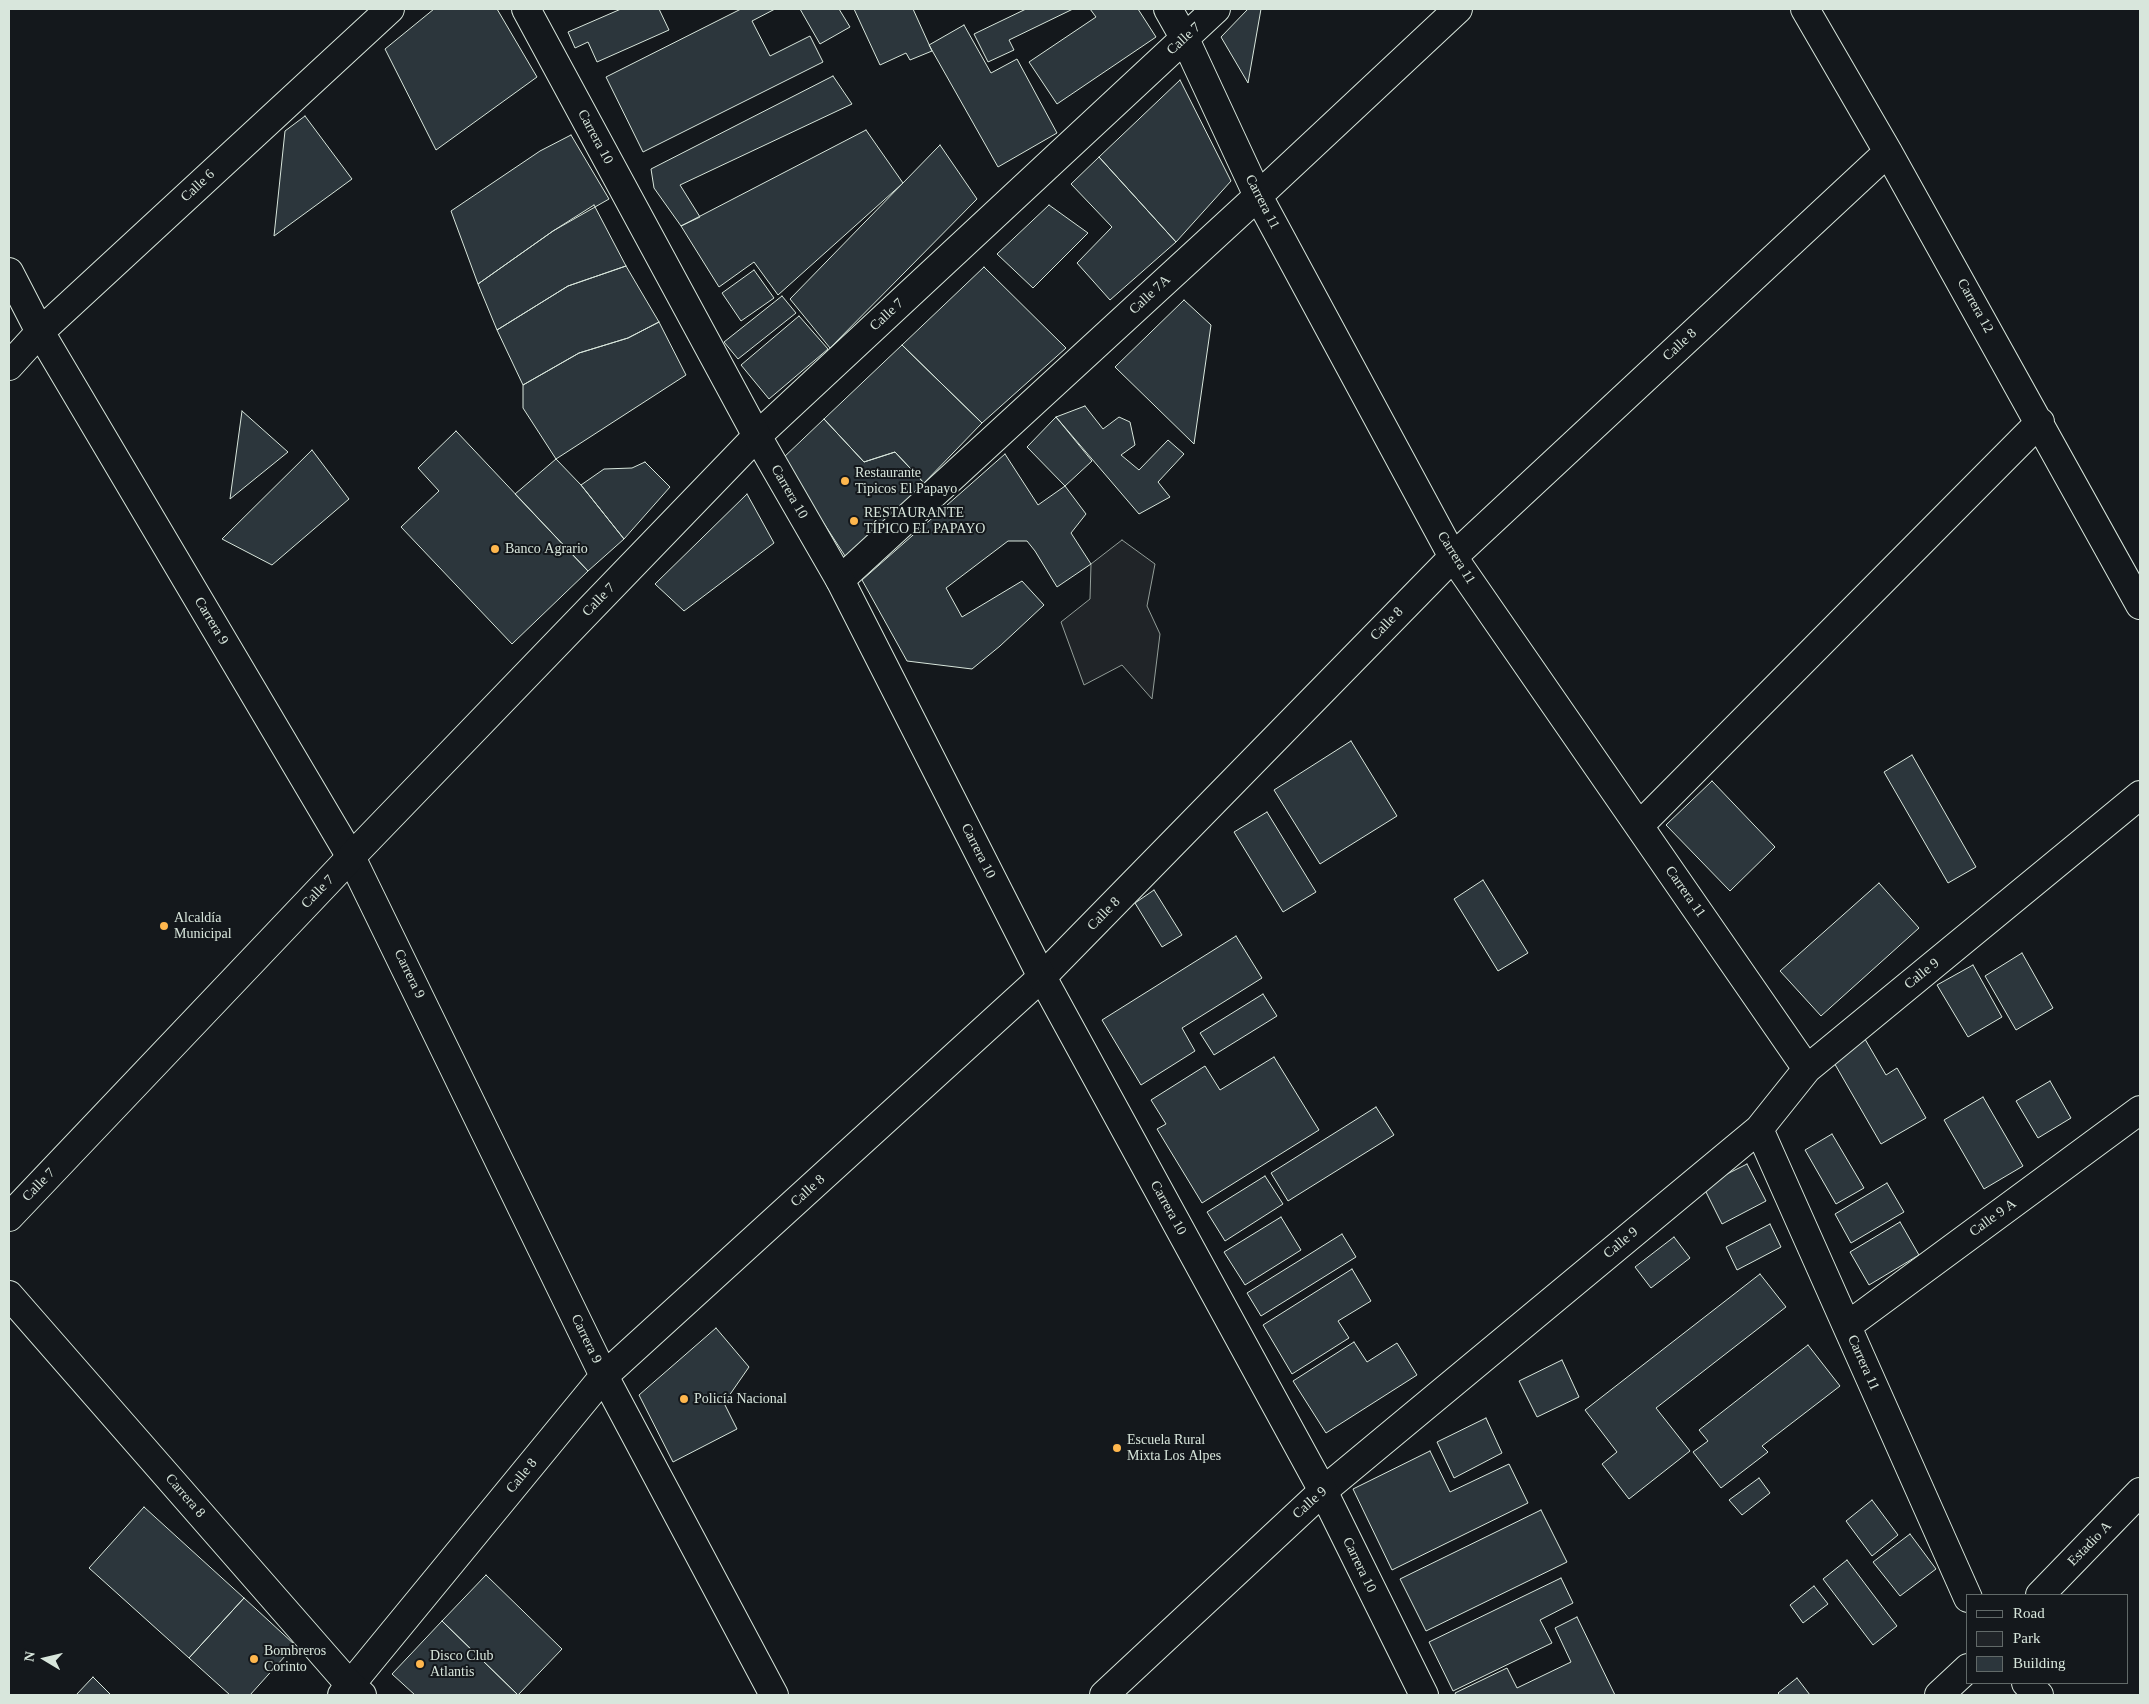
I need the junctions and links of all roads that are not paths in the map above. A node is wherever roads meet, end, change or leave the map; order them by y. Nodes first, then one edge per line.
1 (390, 9) edge
2 (526, 9) edge
3 (1168, 9) edge
4 (1216, 9) edge
5 (1458, 9) edge
6 (1805, 9) edge
7 (1185, 39) junction
8 (1888, 152) junction
9 (1258, 196) junction
10 (9, 272) edge
11 (40, 332) junction
12 (9, 366) edge
13 (2040, 422) junction
14 (757, 436) junction
15 (1453, 557) junction
16 (840, 580) junction
17 (2140, 605) edge
18 (2140, 795) edge
19 (1639, 826) junction
20 (351, 857) junction
21 (1042, 978) junction
22 (1807, 1069) junction
23 (2140, 1110) edge
24 (1759, 1130) junction
25 (9, 1218) edge
26 (9, 1295) edge
27 (1847, 1326) junction
28 (604, 1376) junction
29 (1322, 1491) junction
30 (2140, 1492) edge
31 (1966, 1594) edge
32 (2041, 1594) edge
33 (1966, 1670) edge
34 (2027, 1684) edge
35 (351, 1692) edge
36 (774, 1695) edge
37 (1104, 1695) edge
38 (1424, 1695) edge
39 (1939, 1695) edge
40 (2038, 1695) edge

1 - 11 street, Calle 6
2 - 14 street, Carrera 10
3 - 7 street, Carrera 11
4 - 7 street, Calle 7
5 - 9 street, Calle 7A
6 - 8 street, Carrera 12
7 - 9 street, Carrera 11
7 - 14 street, Calle 7
8 - 13 street, Carrera 12
8 - 15 street, Calle 8
9 - 15 street, Carrera 11
9 - 16 street, Calle 7A
10 - 11 street, Carrera 9
11 - 12 street, Calle 6
11 - 20 street, Carrera 9
13 - 17 street, Carrera 12
13 - 19 street
14 - 16 street, Carrera 10
14 - 20 street, Calle 7
15 - 19 street, Carrera 11
15 - 21 street, Calle 8
16 - 21 street, Carrera 10
18 - 22 street, Calle 9
19 - 22 street, Carrera 11
20 - 25 street, Calle 7
20 - 28 street, Carrera 9
21 - 28 street, Calle 8
21 - 29 street, Carrera 10
22 - 24 street, Calle 9
23 - 27 street, Calle 9 A
24 - 27 street, Carrera 11
24 - 29 street, Calle 9
26 - 35 street, Carrera 8
27 - 31 street, Carrera 11
28 - 35 street, Calle 8
28 - 36 street, Carrera 9
29 - 37 street, Calle 9
29 - 38 street, Carrera 10
30 - 32 street, Estadio A
33 - 39 street
34 - 40 street

